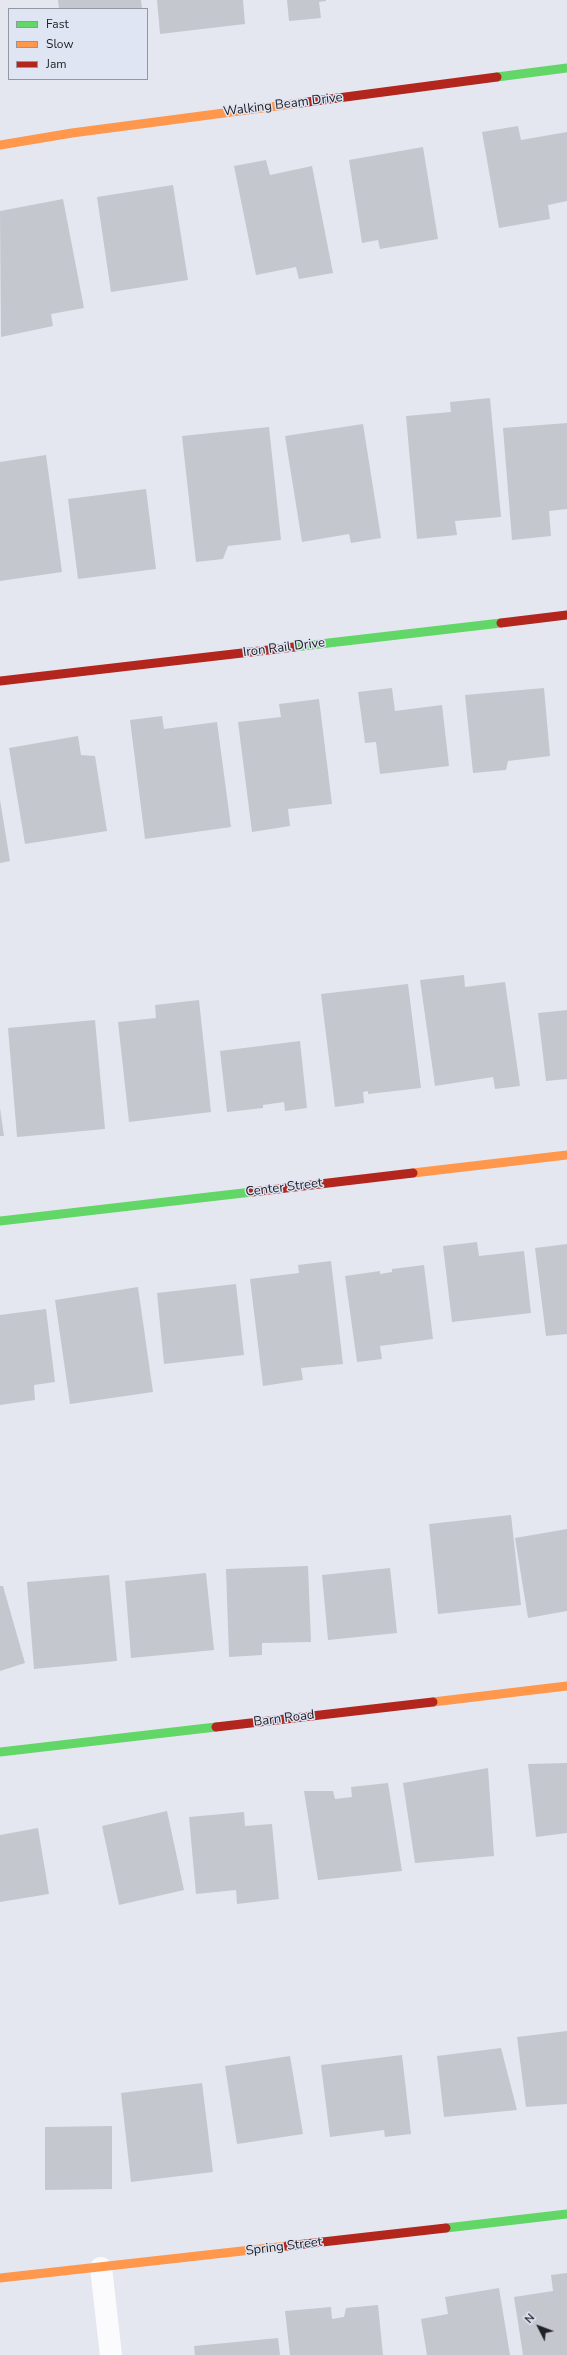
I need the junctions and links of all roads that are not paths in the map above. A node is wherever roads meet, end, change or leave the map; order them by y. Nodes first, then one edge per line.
1 (567, 68) edge
2 (0, 145) edge
3 (567, 615) edge
4 (0, 681) edge
5 (567, 1155) edge
6 (0, 1222) edge
7 (567, 1686) edge
8 (0, 1752) edge
9 (567, 2214) edge
10 (101, 2268) junction
11 (0, 2278) edge
12 (111, 2355) edge

1 - 2 street, Walking Beam Drive
3 - 4 street, Iron Rail Drive
5 - 6 street, Center Street
7 - 8 street, Barn Road
9 - 10 street, Spring Street
10 - 11 street, Spring Street
10 - 12 street

